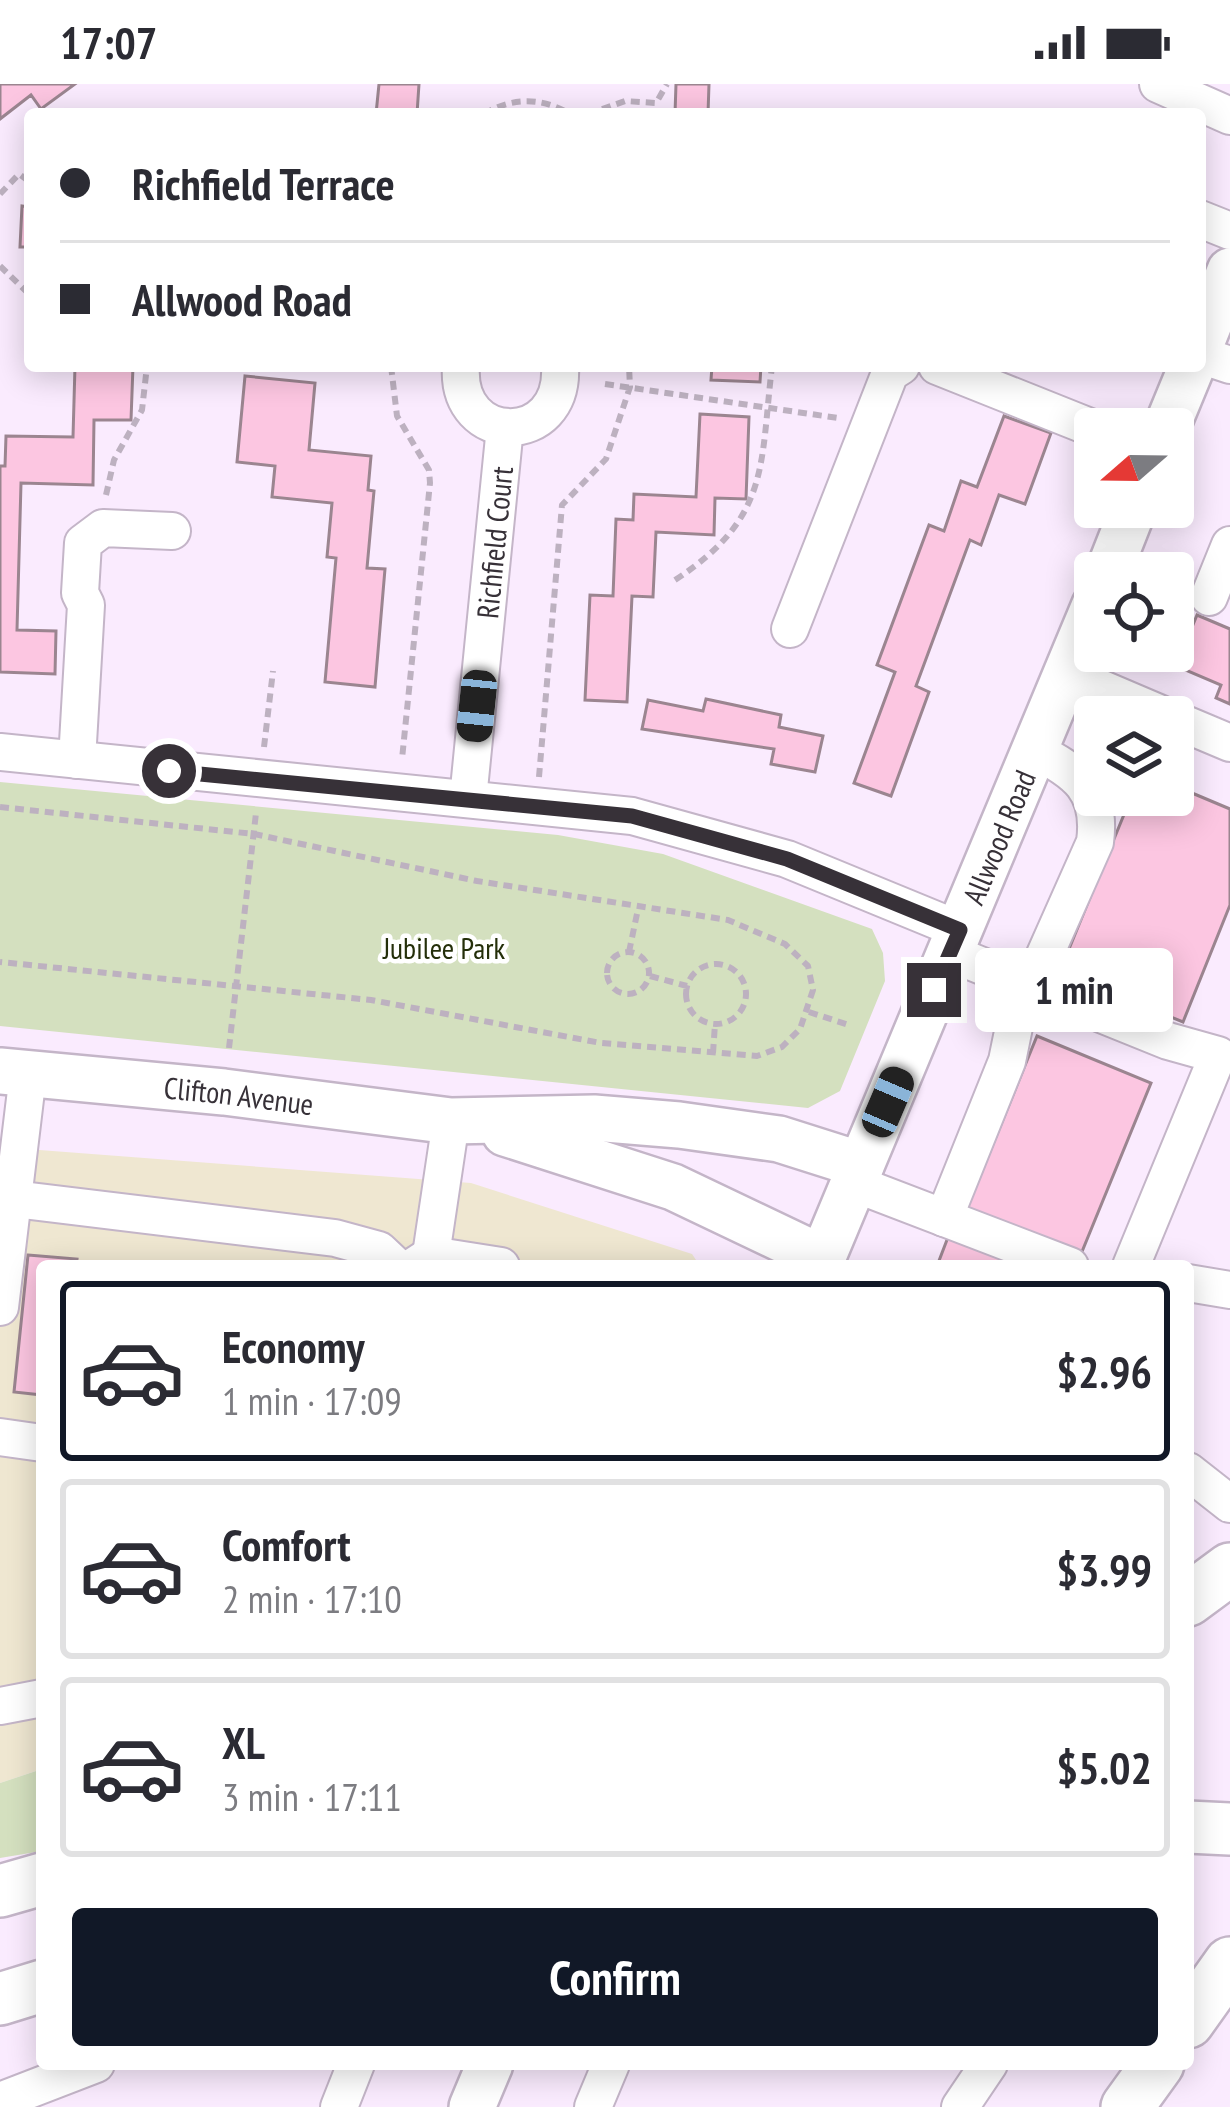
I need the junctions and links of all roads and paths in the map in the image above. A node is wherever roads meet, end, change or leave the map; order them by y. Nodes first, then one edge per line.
1 (667, 84) edge
2 (1158, 84) edge
3 (500, 108) edge
4 (556, 108) edge
5 (605, 108) edge
6 (1230, 116) edge
7 (24, 178) edge
8 (0, 194) edge
9 (0, 266) edge
10 (1230, 271) edge
11 (24, 290) edge
12 (1206, 332) edge
13 (146, 372) edge
14 (392, 372) edge
15 (461, 372) edge
16 (559, 372) edge
17 (630, 372) edge
18 (771, 372) edge
19 (893, 372) edge
20 (953, 372) edge
21 (1190, 372) edge
22 (605, 384) dead end
23 (631, 387) junction
24 (767, 405) junction
25 (1175, 408) edge
26 (1074, 421) edge
27 (505, 428) junction
28 (868, 430) junction
29 (103, 528) junction
30 (172, 531) dead end
31 (1230, 545) edge
32 (675, 580) dead end
33 (1209, 598) dead end
34 (790, 628) dead end
35 (1074, 657) edge
36 (273, 671) dead end
37 (1067, 674) junction
38 (1119, 696) edge
39 (1194, 728) edge
40 (1230, 743) edge
41 (1034, 750) junction
42 (0, 752) edge
43 (77, 760) junction
44 (260, 782) junction
45 (398, 792) junction
46 (468, 799) junction
47 (536, 806) junction
48 (0, 808) edge
49 (254, 834) junction
50 (638, 909) junction
51 (955, 941) junction
52 (629, 952) junction
53 (0, 962) edge
54 (649, 975) junction
55 (1017, 980) junction
56 (235, 984) junction
57 (687, 986) junction
58 (809, 1012) junction
59 (715, 1024) junction
60 (849, 1025) dead end
61 (230, 1048) dead end
62 (713, 1053) junction
63 (1224, 1053) edge
64 (14, 1073) edge
65 (462, 1122) junction
66 (857, 1174) junction
67 (14, 1199) junction
68 (944, 1218) junction
69 (408, 1260) edge
70 (415, 1260) edge
71 (816, 1260) edge
72 (821, 1260) edge
73 (1054, 1260) edge
74 (1135, 1260) edge
75 (1194, 1284) edge
76 (1230, 1291) edge
77 (0, 1307) edge
78 (0, 1437) edge
79 (36, 1442) edge
80 (1194, 1476) edge
81 (1230, 1504) edge
82 (1230, 1569) edge
83 (1194, 1596) edge
84 (36, 1699) edge
85 (0, 1706) edge
86 (1194, 1826) edge
87 (1230, 1829) edge
88 (36, 1882) edge
89 (0, 1891) edge
90 (36, 1902) edge
91 (0, 1910) edge
92 (1230, 1963) edge
93 (36, 1988) edge
94 (0, 1999) edge
95 (1194, 2014) edge
96 (80, 2070) edge
97 (354, 2070) edge
98 (487, 2070) edge
99 (608, 2070) edge
100 (985, 2070) edge
101 (1154, 2070) edge
102 (0, 2101) edge
103 (339, 2107) edge
104 (472, 2107) edge
105 (592, 2107) edge
106 (960, 2107) edge
107 (1127, 2107) edge

1 - 5 path
2 - 6 street
3 - 4 path
7 - 8 path
9 - 11 path
10 - 12 main road
13 - 29 path
14 - 45 path
15 - 27 street, Richfield Court
16 - 27 street, Richfield Court
17 - 23 path
18 - 24 path
19 - 28 street
20 - 26 street
21 - 25 main road
22 - 23 path
23 - 24 path
23 - 47 path
24 - 28 path
24 - 32 path
27 - 46 street, Richfield Court
28 - 34 street
29 - 30 street
29 - 43 street
31 - 33 street
35 - 37 main road, Allwood Road
36 - 44 path
37 - 38 street
37 - 41 main road, Allwood Road
39 - 40 street
41 - 51 main road, Allwood Road
41 - 55 street
42 - 43 street
43 - 44 street
44 - 45 street
44 - 49 path
45 - 46 street
46 - 47 street
47 - 51 street
48 - 49 path
49 - 50 path
49 - 56 path
50 - 52 path
50 - 58 path
51 - 55 street
51 - 66 main road, Allwood Road
52 - 54 path
52 - 54 path
53 - 56 path
54 - 57 path
55 - 63 street
55 - 68 street
56 - 61 path
56 - 62 path
57 - 59 path
57 - 59 path
58 - 60 path
58 - 62 path
59 - 62 path
63 - 74 street
64 - 65 main road, Clifton Avenue
64 - 67 street
65 - 66 main road, Clifton Avenue
65 - 70 street
65 - 71 main road, Clifton Avenue
66 - 68 street
66 - 72 main road, Allwood Road
67 - 69 street
67 - 77 street
68 - 73 street
75 - 76 street
78 - 79 street
80 - 81 street
82 - 83 highway
84 - 85 street
86 - 87 highway
88 - 89 highway
90 - 91 highway
92 - 95 highway
93 - 94 highway
96 - 102 street
97 - 103 street
98 - 104 main road
99 - 105 street
100 - 106 street
101 - 107 highway

